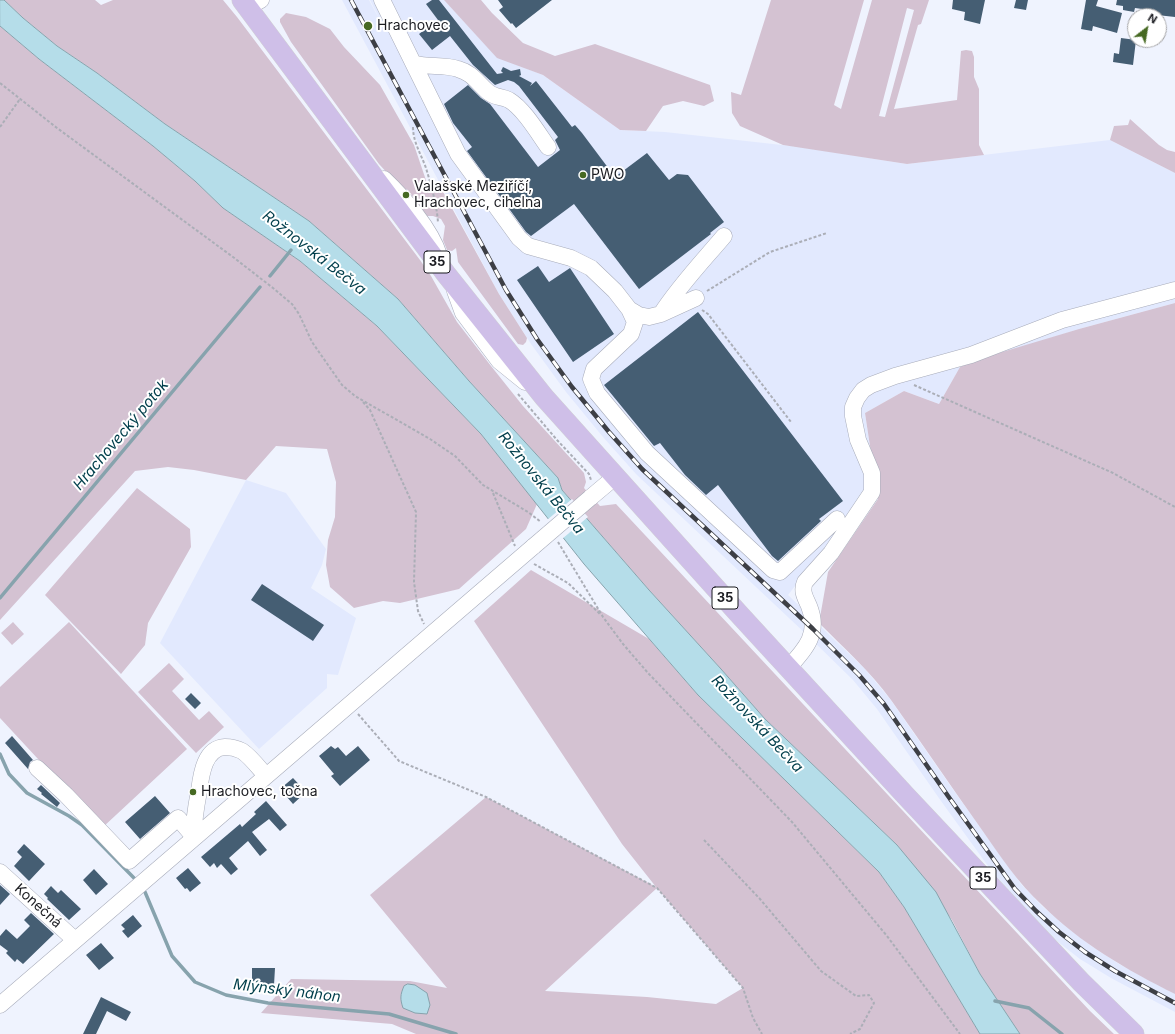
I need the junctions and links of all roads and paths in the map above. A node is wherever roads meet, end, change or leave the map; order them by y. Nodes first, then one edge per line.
1 (382, 0) edge
2 (250, 2) edge
3 (412, 63) junction
4 (0, 83) edge
5 (20, 99) junction
6 (0, 127) edge
7 (413, 127) dead end
8 (548, 147) dead end
9 (438, 225) dead end
10 (827, 233) dead end
11 (724, 236) dead end
12 (1175, 290) edge
13 (690, 301) junction
14 (629, 309) junction
15 (660, 314) junction
16 (895, 376) junction
17 (362, 401) junction
18 (790, 422) dead end
19 (615, 477) junction
20 (493, 492) junction
21 (1175, 507) edge
22 (837, 519) dead end
23 (541, 523) dead end
24 (554, 538) dead end
25 (525, 551) junction
26 (603, 618) junction
27 (431, 634) junction
28 (788, 668) junction
29 (354, 711) dead end
30 (37, 768) dead end
31 (266, 776) junction
32 (194, 837) junction
33 (704, 840) dead end
34 (0, 872) edge
35 (75, 940) junction
36 (0, 1005) edge
37 (762, 1034) edge
38 (850, 1034) edge
39 (960, 1034) edge
40 (1134, 1034) edge

1 - 3 street
2 - 19 main road, 35
3 - 8 street
3 - 14 street
4 - 5 path
5 - 6 path
5 - 17 path
7 - 9 path
10 - 13 path
11 - 15 street
12 - 16 street
13 - 15 street
13 - 18 path
14 - 15 street
14 - 22 street
16 - 21 path
16 - 28 street
17 - 20 path
17 - 27 path
19 - 25 street, bridge
19 - 28 main road, 35
20 - 23 path
20 - 25 path
24 - 26 path
25 - 26 path
25 - 27 street
26 - 39 path
27 - 31 street
28 - 40 main road, 35
29 - 37 path
30 - 32 street
31 - 32 street
31 - 32 street
32 - 35 street
33 - 38 path
34 - 35 street, Konečná
35 - 36 street

